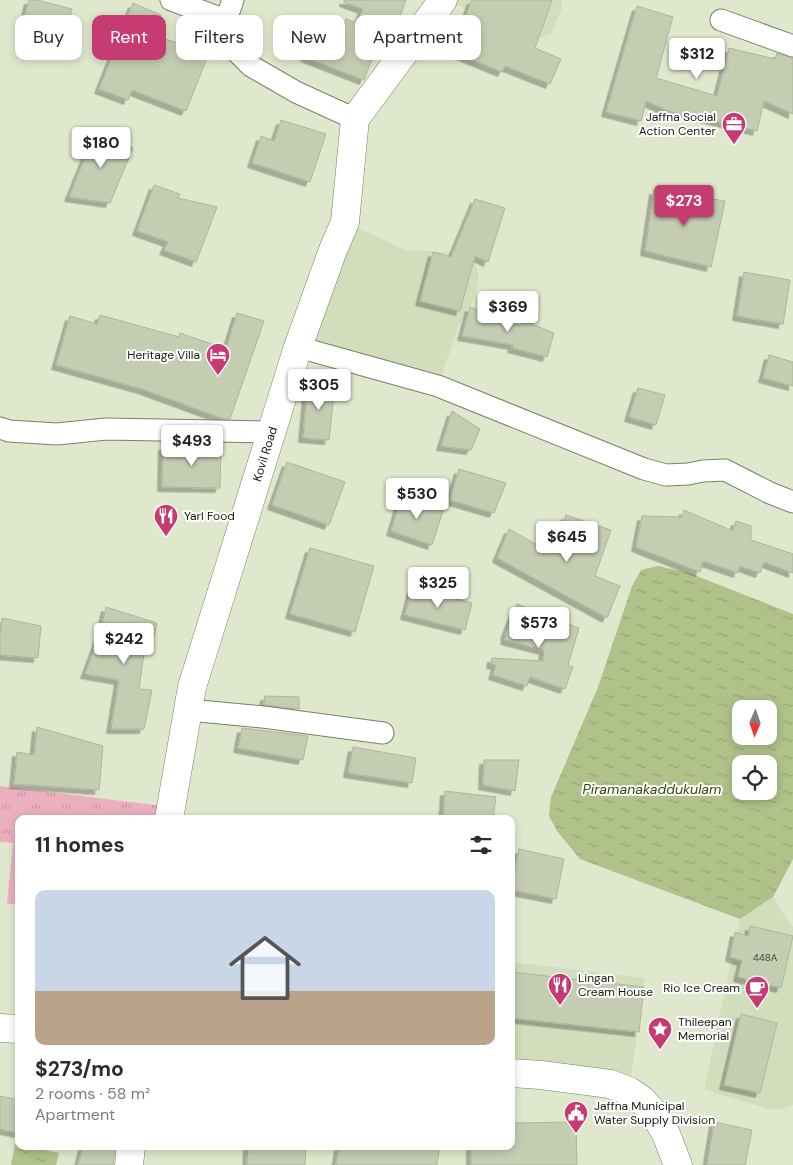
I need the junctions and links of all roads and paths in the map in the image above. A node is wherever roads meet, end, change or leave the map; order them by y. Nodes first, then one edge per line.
1 (171, 0) edge
2 (233, 0) edge
3 (444, 0) edge
4 (212, 15) edge
5 (228, 15) edge
6 (722, 20) dead end
7 (793, 46) edge
8 (245, 60) edge
9 (355, 119) junction
10 (298, 347) junction
11 (0, 428) edge
12 (272, 432) junction
13 (793, 502) edge
14 (189, 710) junction
15 (382, 733) dead end
16 (170, 815) edge
17 (0, 1028) edge
18 (15, 1029) edge
19 (515, 1073) edge
20 (131, 1150) edge
21 (129, 1165) edge
22 (678, 1165) edge

1 - 4 street
2 - 5 street
3 - 9 street
6 - 7 street
8 - 9 street
9 - 10 street, Kovil Road
10 - 12 street, Kovil Road
10 - 13 street
11 - 12 street
12 - 14 street, Kovil Road
14 - 15 street
14 - 16 street, Kovil Road
17 - 18 street
19 - 22 street
20 - 21 street

